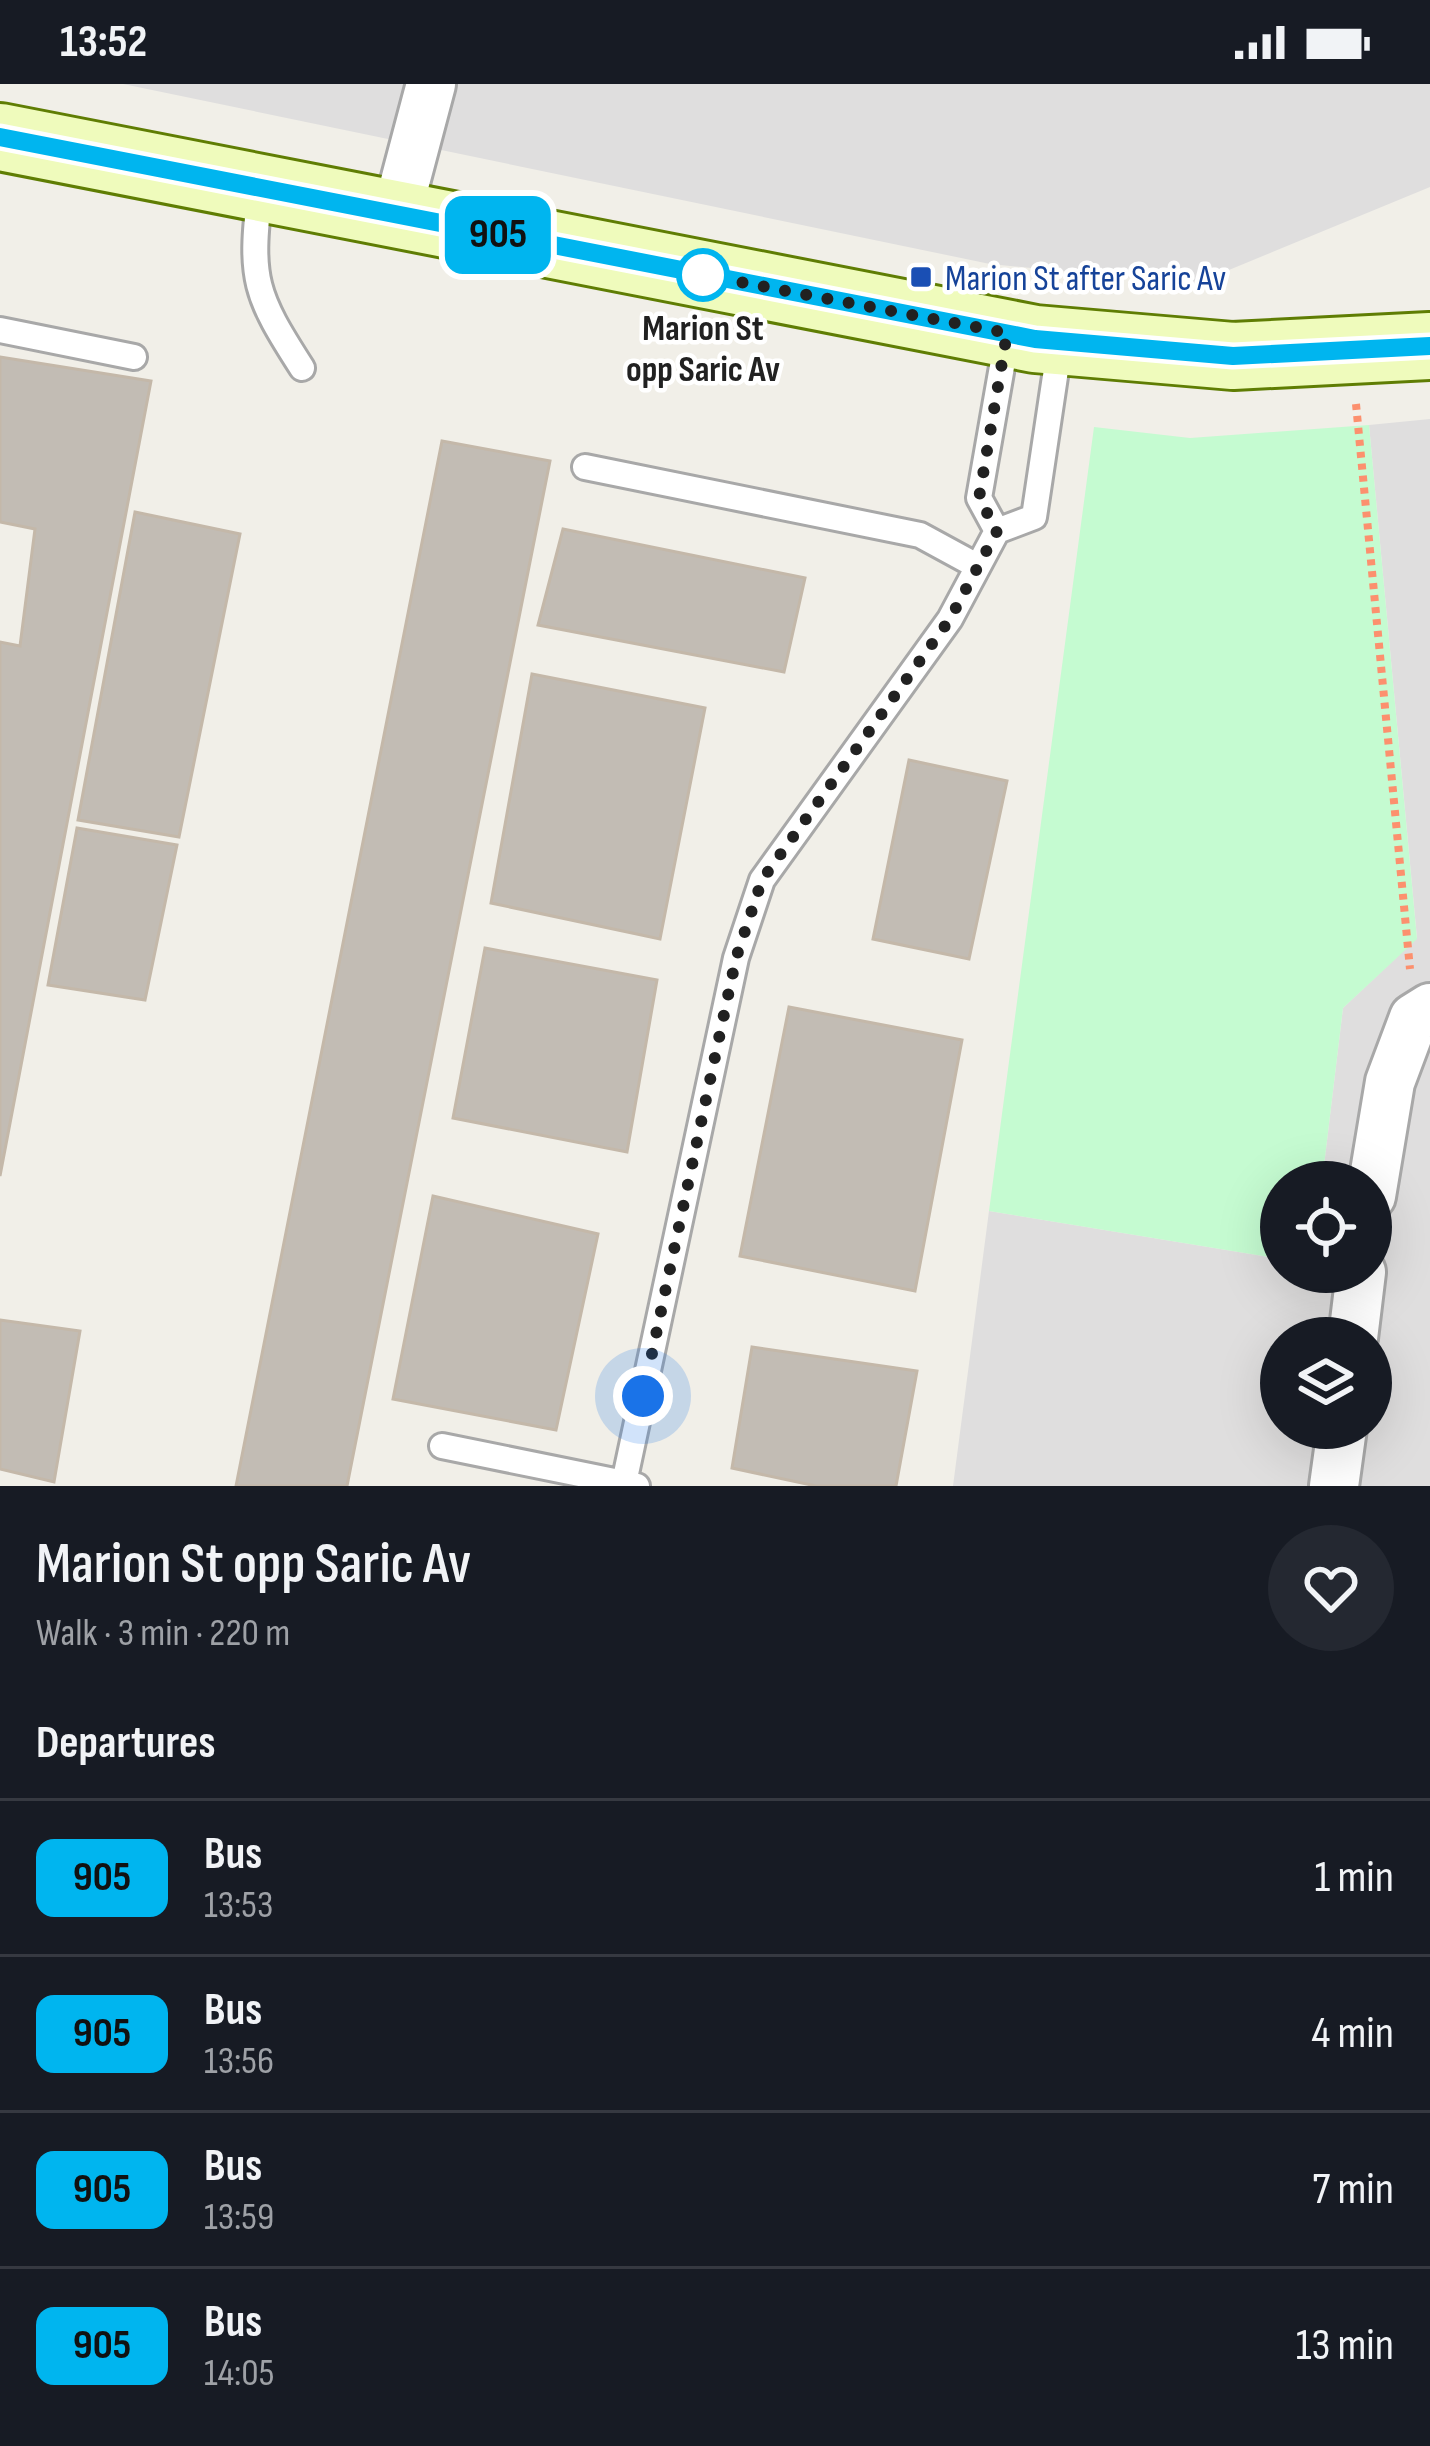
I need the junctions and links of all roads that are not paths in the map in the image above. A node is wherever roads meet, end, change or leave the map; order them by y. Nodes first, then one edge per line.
1 (431, 84) edge
2 (0, 137) edge
3 (260, 190) junction
4 (396, 215) junction
5 (0, 330) edge
6 (1034, 337) junction
7 (1430, 346) edge
8 (134, 357) dead end
9 (302, 368) dead end
10 (586, 467) dead end
11 (997, 531) junction
12 (977, 566) junction
13 (1422, 1013) edge
14 (1377, 1161) edge
15 (442, 1446) dead end
16 (1339, 1449) edge
17 (631, 1485) edge
18 (1334, 1486) edge

1 - 4 street
2 - 3 main road
3 - 4 main road
3 - 9 lane
4 - 6 main road
5 - 8 lane
6 - 7 main road
6 - 11 lane
6 - 11 lane
10 - 12 lane
11 - 12 lane
12 - 17 lane
13 - 14 street
15 - 17 lane
16 - 18 street

